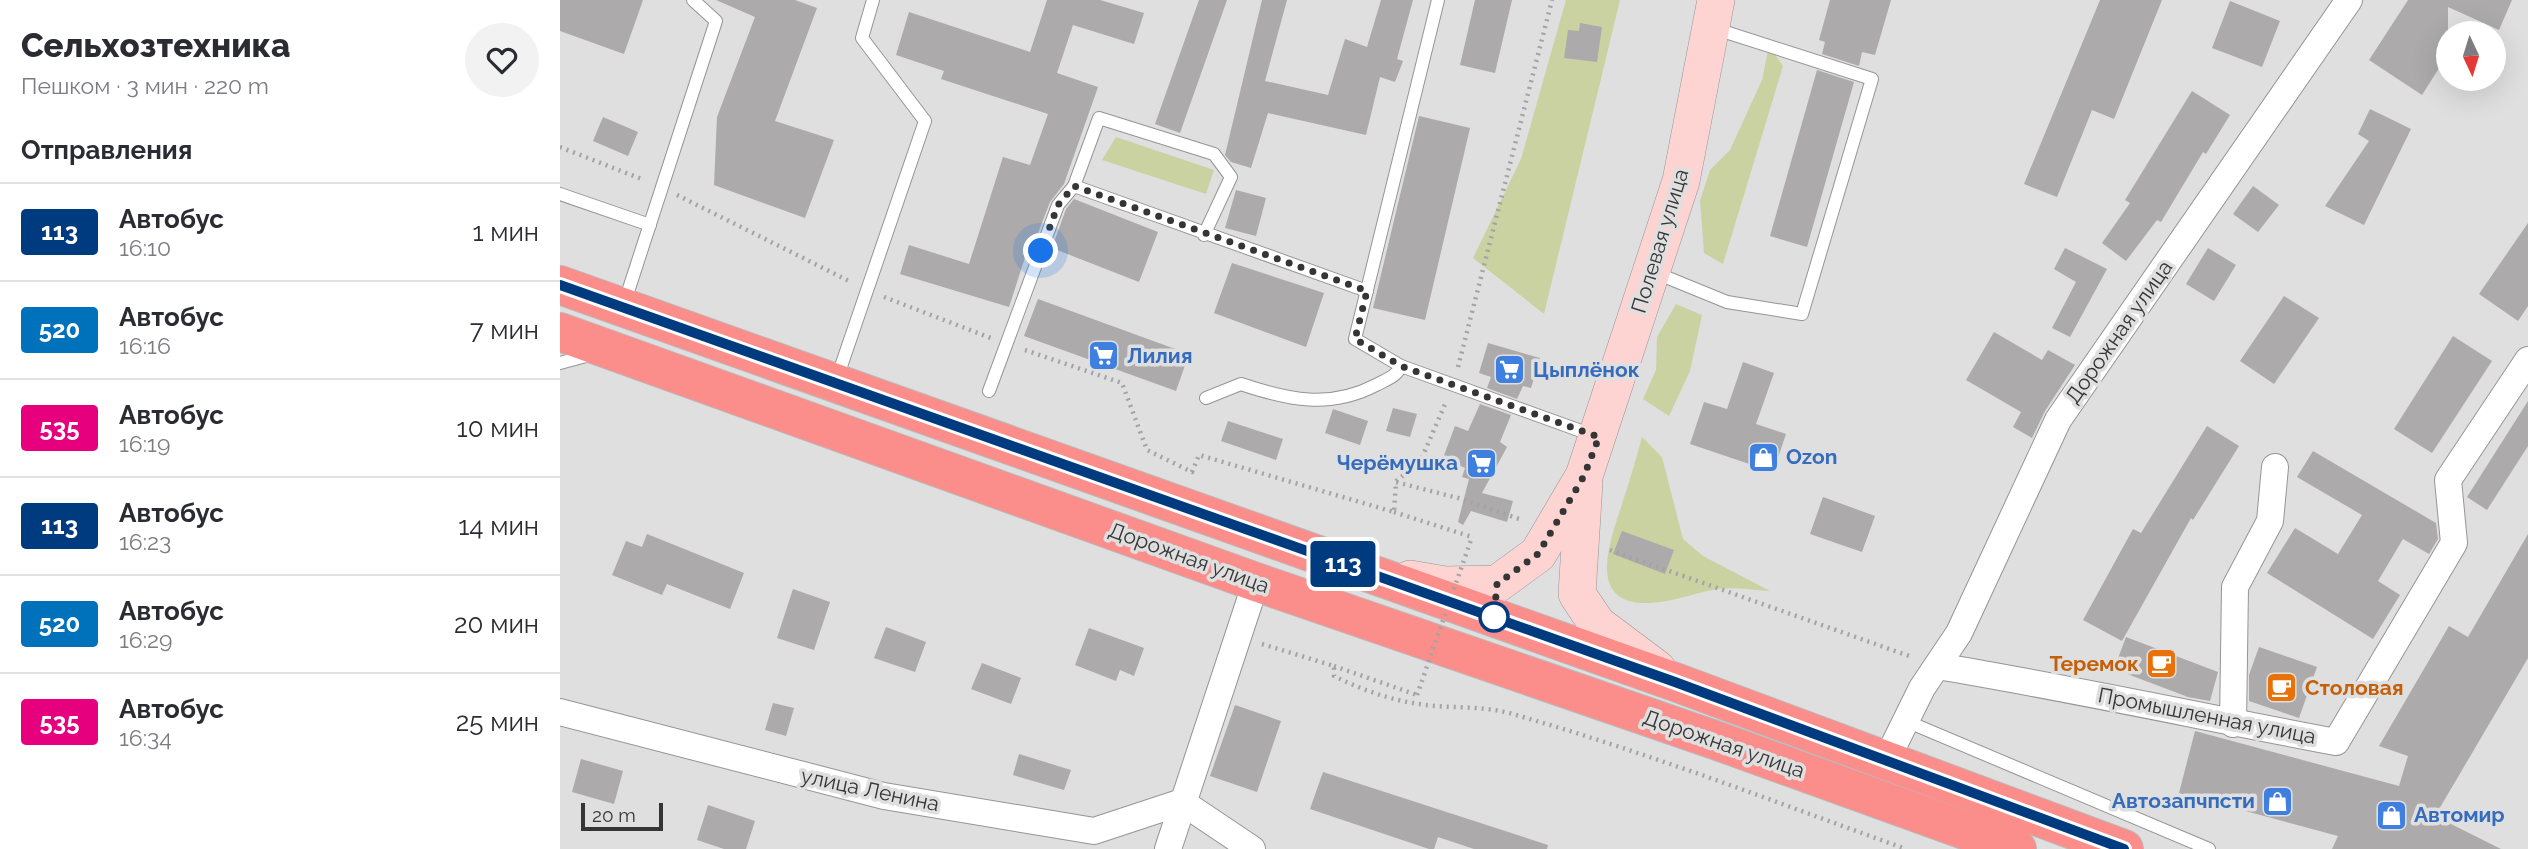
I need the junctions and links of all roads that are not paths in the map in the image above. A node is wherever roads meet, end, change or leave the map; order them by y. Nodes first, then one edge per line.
1 (693, 0) edge
2 (873, 0) edge
3 (1437, 0) edge
4 (2349, 0) edge
5 (1714, 14) edge
6 (1074, 186) junction
7 (560, 194) edge
8 (650, 225) junction
9 (1204, 235) junction
10 (1652, 271) junction
11 (560, 285) edge
12 (1367, 291) junction
13 (623, 307) junction
14 (560, 332) edge
15 (608, 350) junction
16 (2528, 360) edge
17 (560, 363) edge
18 (1401, 366) junction
19 (834, 385) junction
20 (989, 391) dead end
21 (1206, 398) dead end
22 (1599, 437) junction
23 (2275, 467) dead end
24 (1584, 476) junction
25 (1360, 570) junction
26 (1256, 582) junction
27 (1937, 666) junction
28 (1675, 682) junction
29 (560, 712) edge
30 (1906, 721) junction
31 (2233, 724) junction
32 (1887, 759) junction
33 (1182, 802) junction
34 (1969, 841) edge
35 (1168, 849) edge
36 (1186, 849) edge
37 (1251, 849) edge
38 (2017, 849) edge
39 (2124, 849) edge
40 (2209, 849) edge

1 - 8 lane
2 - 19 lane
3 - 12 lane
4 - 27 street, Дорожная улица
5 - 10 main road, Полевая улица
5 - 10 lane
6 - 9 lane
6 - 9 lane
6 - 20 lane
7 - 8 lane
8 - 13 lane
9 - 12 lane
10 - 22 main road, Полевая улица
11 - 13 highway, Дорожная улица
12 - 18 lane
13 - 19 highway, Дорожная улица
14 - 15 highway, Дорожная улица
15 - 17 lane
15 - 26 highway, Дорожная улица
16 - 31 street, Промышленная улица
18 - 21 lane
18 - 22 lane
19 - 25 highway, Дорожная улица
22 - 24 main road, Полевая улица
23 - 31 street
24 - 25 main road
24 - 28 main road
25 - 28 highway, Дорожная улица
26 - 33 street
26 - 34 highway, Дорожная улица
27 - 30 street, Дорожная улица
27 - 31 street, Промышленная улица
28 - 32 highway, Дорожная улица
29 - 33 street, улица Ленина
30 - 32 street, Дорожная улица
30 - 40 lane
32 - 39 highway, Дорожная улица
33 - 35 street
33 - 36 street
33 - 37 street
34 - 38 highway, Дорожная улица

